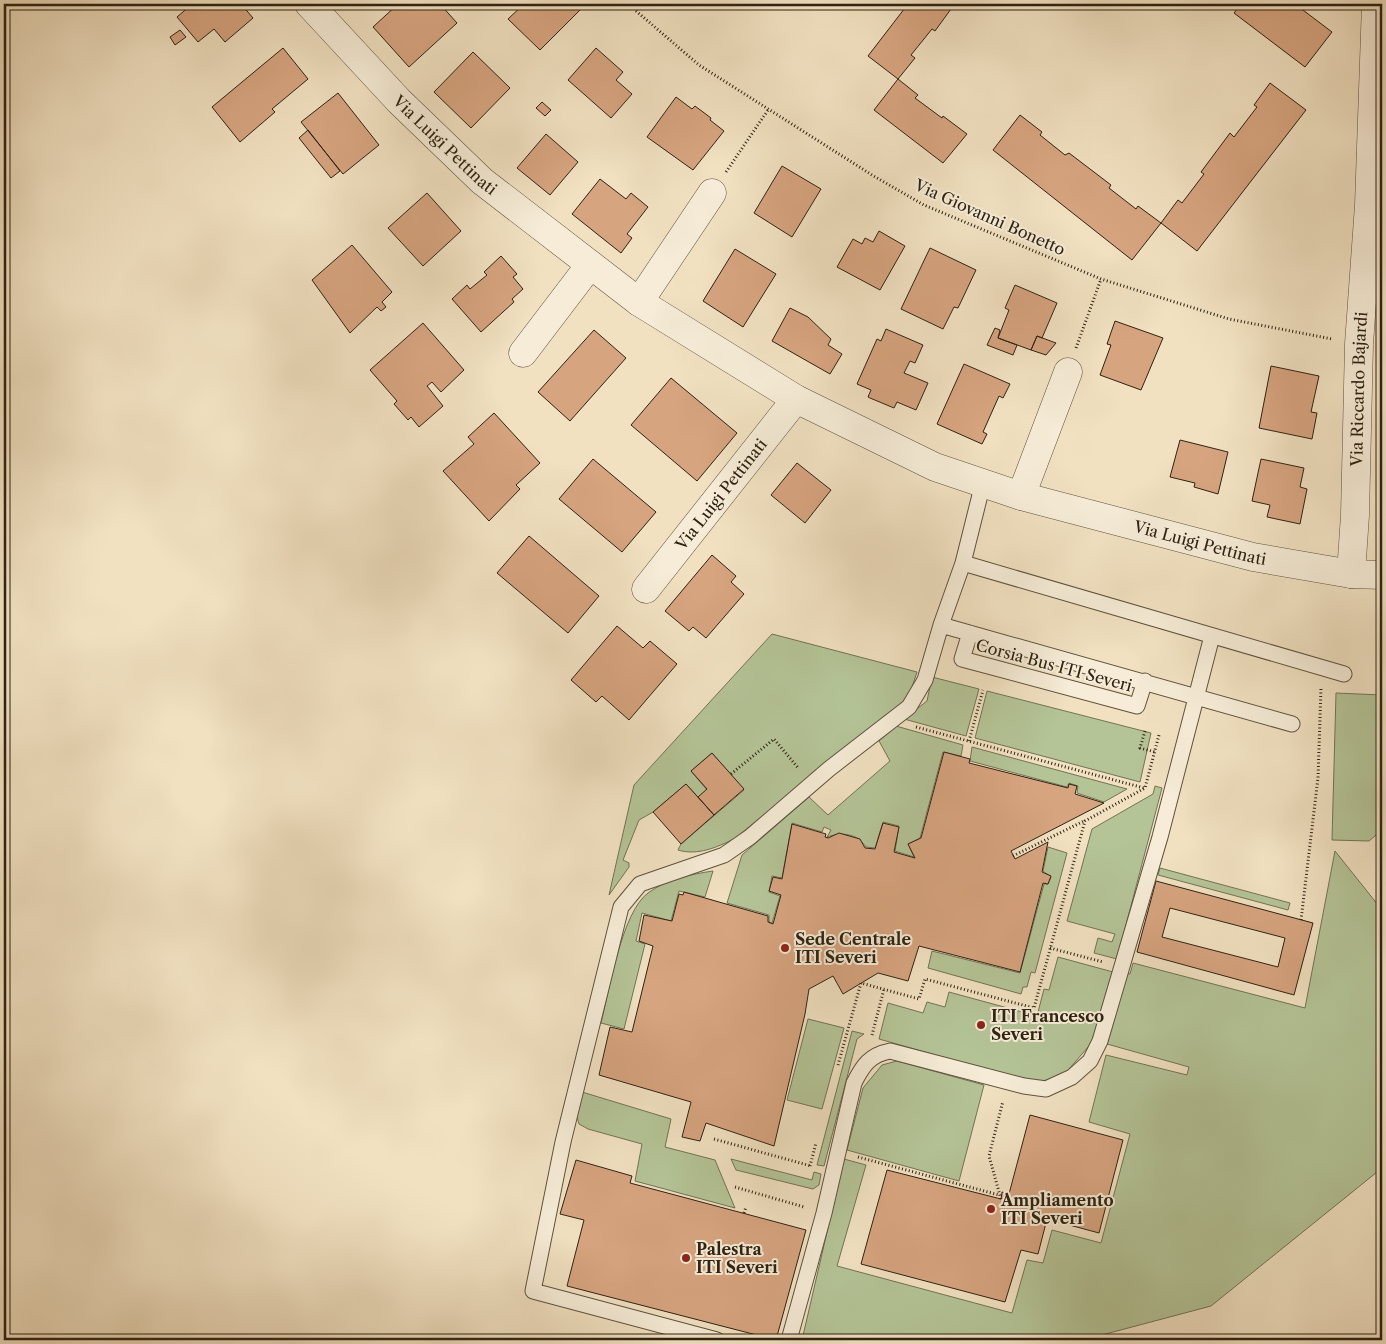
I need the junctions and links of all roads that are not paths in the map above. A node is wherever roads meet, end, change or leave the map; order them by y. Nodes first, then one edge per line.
1 (1376, 4) edge
2 (315, 6) edge
3 (712, 193) road end
4 (1376, 206) edge
5 (590, 265) junction
6 (639, 302) junction
7 (523, 353) dead end
8 (1068, 372) road end
9 (796, 399) junction
10 (983, 483) junction
11 (1021, 496) junction
12 (963, 563) junction
13 (1351, 574) junction
14 (1382, 575) edge
15 (646, 589) dead end
16 (941, 625) junction
17 (970, 633) junction
18 (1212, 636) junction
19 (1344, 674) dead end
20 (1145, 681) junction
21 (1196, 696) junction
22 (1292, 724) dead end
23 (718, 1340) edge
24 (789, 1340) edge

1 - 4 street, Via Riccardo Bajardi
2 - 5 street, Via Luigi Pettinati
3 - 6 street
4 - 13 street, Via Riccardo Bajardi
5 - 6 street, Via Luigi Pettinati
5 - 7 street
6 - 9 street, Via Luigi Pettinati
8 - 11 street
9 - 10 street, Via Luigi Pettinati
9 - 15 street, Via Luigi Pettinati
10 - 11 street, Via Luigi Pettinati
10 - 12 lane
11 - 13 street, Via Luigi Pettinati
12 - 16 lane
12 - 18 lane
13 - 14 street, Via Luigi Pettinati
16 - 17 lane
16 - 23 lane
17 - 20 lane
17 - 20 lane, Corsia Bus ITI Severi
18 - 19 lane
18 - 21 lane
20 - 21 lane
21 - 22 lane
21 - 24 lane

